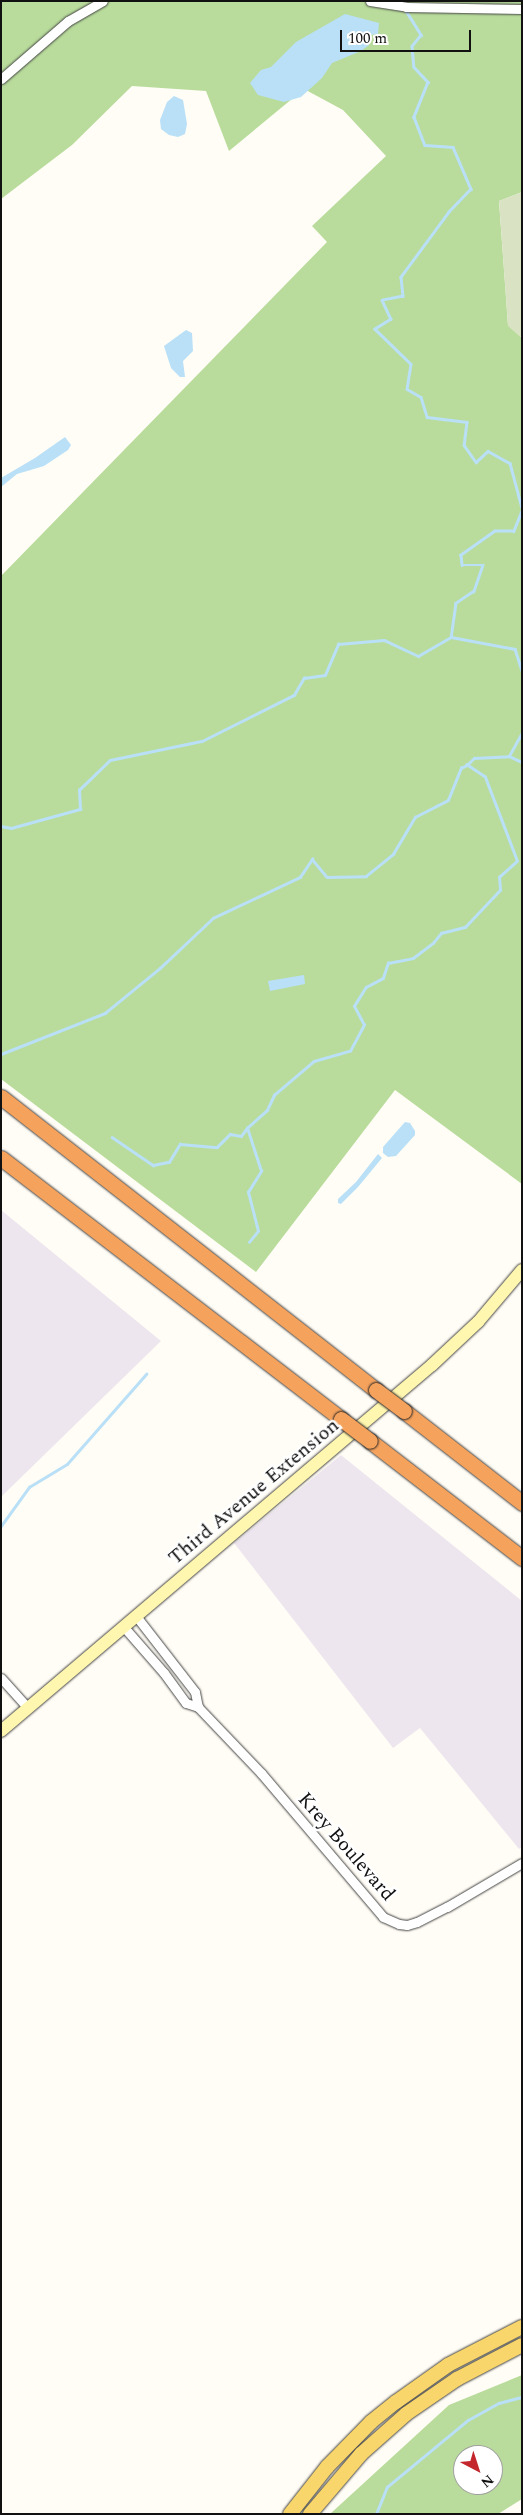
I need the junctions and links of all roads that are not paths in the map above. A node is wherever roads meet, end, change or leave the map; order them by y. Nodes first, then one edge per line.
1 (103, 1) edge
2 (370, 1) edge
3 (522, 9) edge
4 (1, 79) edge
5 (1, 1098) edge
6 (1, 1158) edge
7 (522, 1270) edge
8 (522, 1503) edge
9 (522, 1558) edge
10 (136, 1616) junction
11 (123, 1626) junction
12 (1, 1678) edge
13 (198, 1707) junction
14 (28, 1708) junction
15 (1, 1731) edge
16 (522, 1863) edge
17 (522, 2327) edge
18 (522, 2345) edge
19 (290, 2514) edge
20 (310, 2514) edge

1 - 4 street
2 - 3 street
5 - 8 highway, bridge
6 - 9 highway, bridge
7 - 10 street, Third Avenue Extension
10 - 11 street, Third Avenue Extension
10 - 13 street, Krey Boulevard
11 - 13 street, Krey Boulevard
11 - 14 street, Third Avenue Extension
12 - 14 street
13 - 16 street, Krey Boulevard
14 - 15 street, Third Avenue Extension
17 - 19 main road
18 - 20 main road

